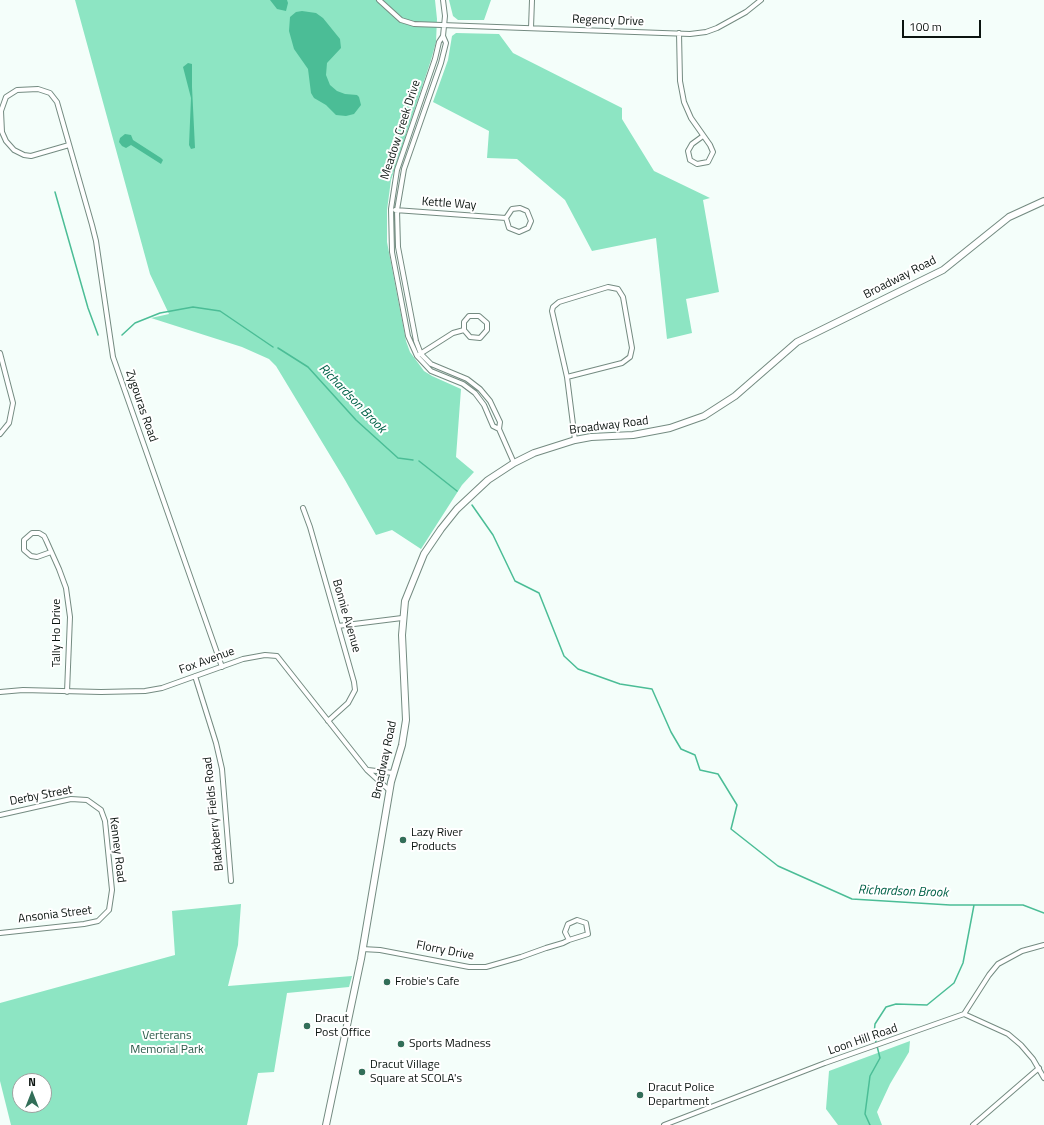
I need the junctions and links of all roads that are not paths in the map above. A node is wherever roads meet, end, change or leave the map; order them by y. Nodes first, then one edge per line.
1 (379, 0) edge
2 (443, 0) edge
3 (532, 0) edge
4 (761, 0) edge
5 (444, 26) junction
6 (531, 28) junction
7 (679, 33) junction
8 (443, 36) junction
9 (416, 114) junction
10 (422, 116) junction
11 (703, 136) junction
12 (69, 145) junction
13 (1044, 201) edge
14 (391, 209) junction
15 (397, 210) junction
16 (506, 218) junction
17 (404, 279) junction
18 (397, 280) junction
19 (464, 330) junction
20 (0, 353) edge
21 (419, 355) junction
22 (455, 374) junction
23 (567, 377) junction
24 (453, 380) junction
25 (499, 429) junction
26 (0, 434) edge
27 (575, 440) junction
28 (514, 463) junction
29 (303, 508) dead end
30 (51, 552) junction
31 (402, 618) junction
32 (338, 626) junction
33 (222, 667) junction
34 (195, 676) junction
35 (0, 692) edge
36 (66, 692) junction
37 (328, 721) junction
38 (367, 770) junction
39 (394, 773) junction
40 (389, 790) junction
41 (87, 800) joint
42 (0, 815) edge
43 (231, 881) dead end
44 (110, 910) joint
45 (0, 933) edge
46 (569, 940) junction
47 (1044, 945) edge
48 (362, 949) junction
49 (964, 1014) junction
50 (1039, 1068) junction
51 (1044, 1078) edge
52 (326, 1125) edge
53 (664, 1125) edge
54 (973, 1125) edge

1 - 5 street, Regency Drive
2 - 5 street, Meadow Creek Drive
3 - 6 street
4 - 7 street, Regency Drive
5 - 6 street, Regency Drive
5 - 8 street, Meadow Creek Drive
6 - 7 street, Regency Drive
7 - 11 street
8 - 9 street, Meadow Creek Drive
8 - 10 street, Meadow Creek Drive
9 - 10 street
9 - 14 street, Meadow Creek Drive
10 - 15 street, Meadow Creek Drive
11 - 11 street
12 - 12 street, Zygouras Road
12 - 33 street, Zygouras Road
13 - 27 main road, Broadway Road
14 - 15 street, Kettle Way
14 - 18 street, Meadow Creek Drive
15 - 16 street, Kettle Way
15 - 17 street, Meadow Creek Drive
16 - 16 street
17 - 18 street
17 - 21 street, Meadow Creek Drive
18 - 21 street, Meadow Creek Drive
19 - 19 street
19 - 21 street
20 - 26 street
21 - 22 street, Meadow Creek Drive
21 - 24 street, Meadow Creek Drive
22 - 24 street
22 - 25 street, Meadow Creek Drive
23 - 23 street
23 - 27 street
24 - 25 street, Meadow Creek Drive
25 - 28 street, Meadow Creek Drive
27 - 28 main road, Broadway Road
28 - 31 main road, Broadway Road
29 - 32 street, Bonnie Avenue
30 - 30 street, Tally Ho Drive
30 - 36 street, Tally Ho Drive
31 - 32 street
31 - 39 main road, Broadway Road
32 - 37 street, Bonnie Avenue
33 - 34 street, Fox Avenue
33 - 37 street, Fox Avenue
34 - 36 street, Fox Avenue
34 - 43 street, Blackberry Fields Road
35 - 36 street, Fox Avenue
37 - 38 street, Fox Avenue
38 - 39 street
38 - 40 street, Fox Avenue
39 - 40 main road, Broadway Road
40 - 48 main road, Broadway Road
41 - 42 street, Derby Street
41 - 44 street, Kenney Road
44 - 45 street, Ansonia Street
46 - 46 street, Florry Drive
46 - 48 street, Florry Drive
47 - 49 street
48 - 52 main road, Broadway Road
49 - 50 street
49 - 53 street, Loon Hill Road
50 - 51 street
50 - 54 street

